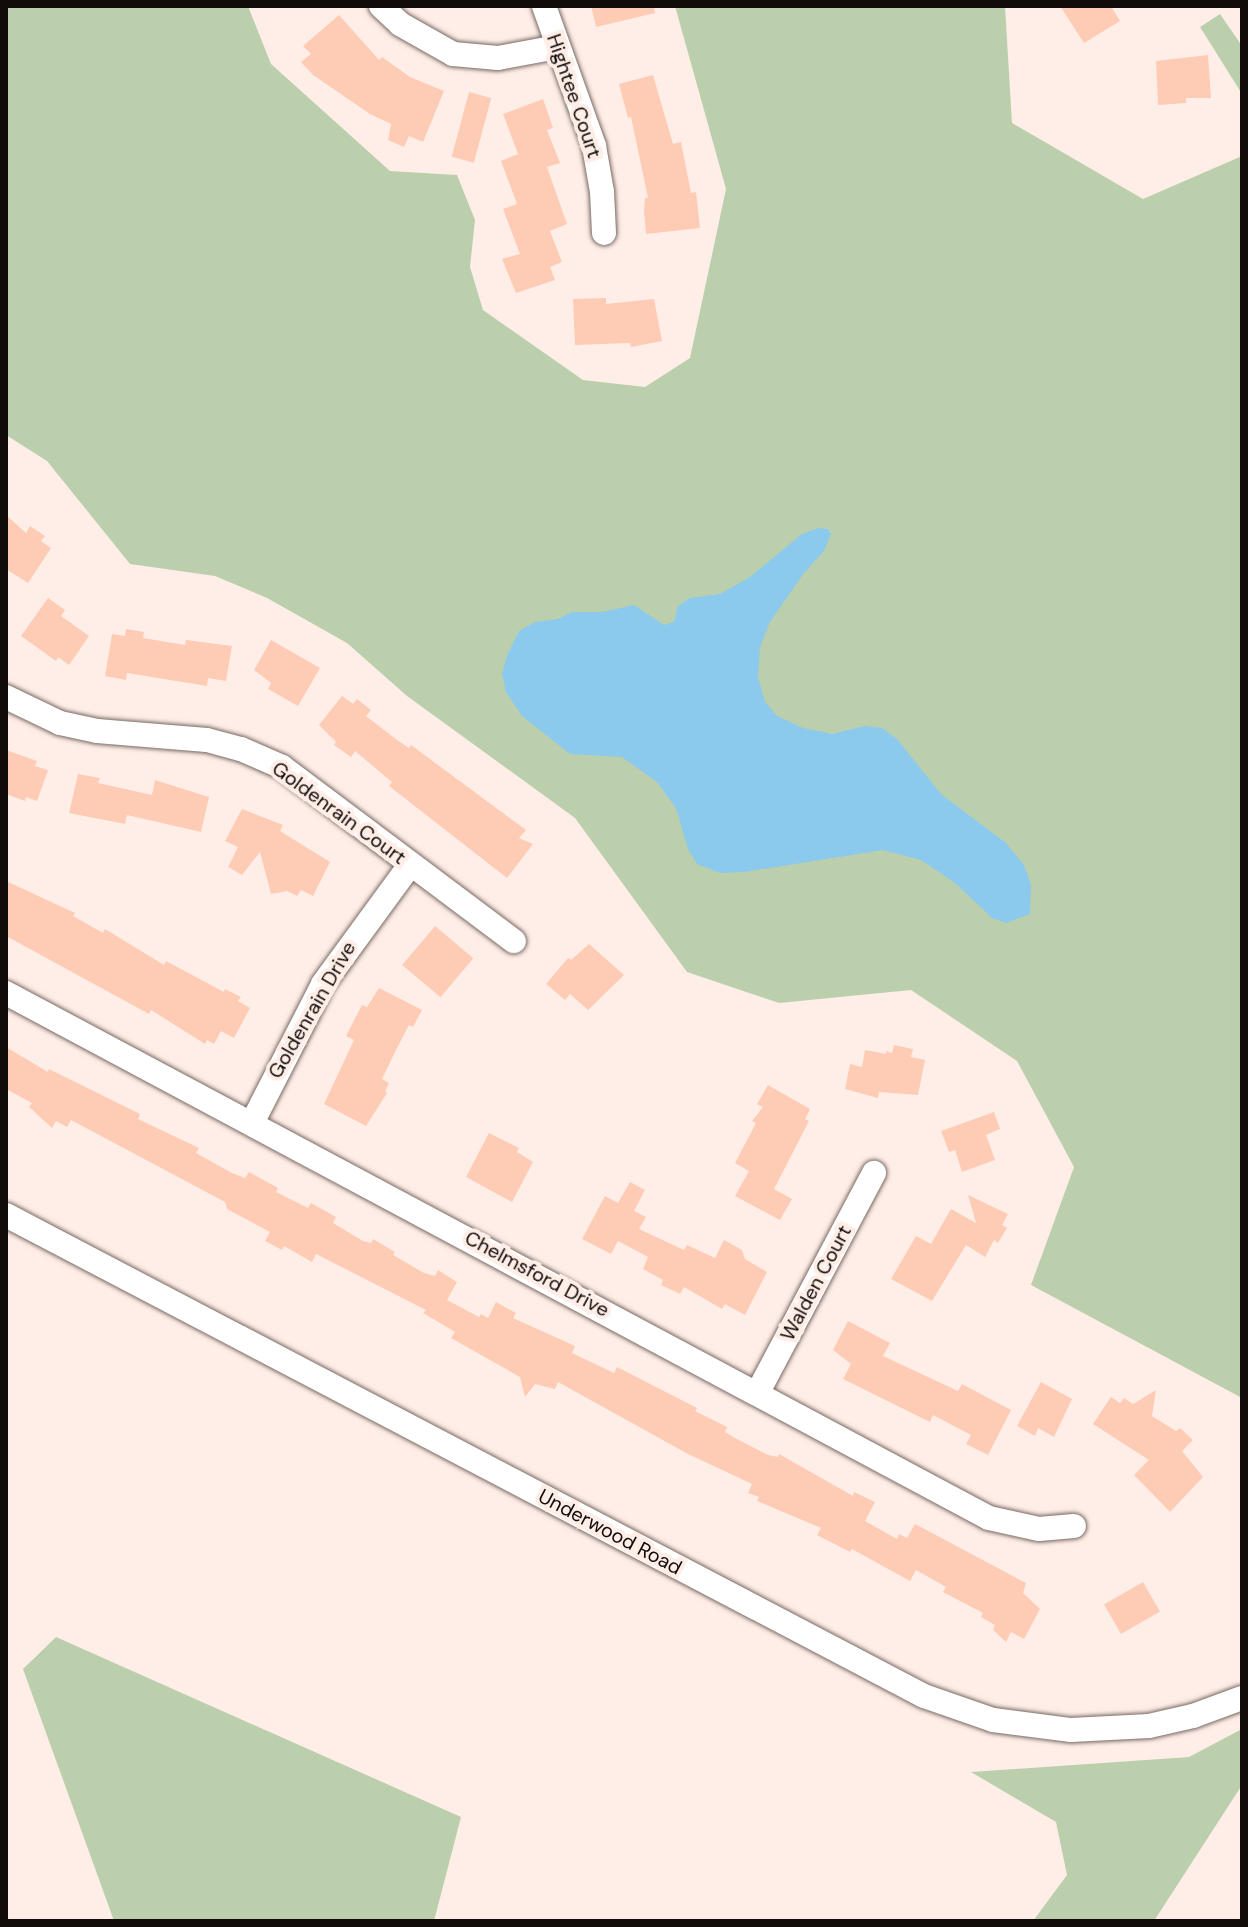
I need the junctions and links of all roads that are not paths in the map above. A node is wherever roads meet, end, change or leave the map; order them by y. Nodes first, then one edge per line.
1 (381, 6) edge
2 (544, 6) edge
3 (557, 47) junction
4 (604, 233) dead end
5 (6, 697) edge
6 (410, 865) junction
7 (514, 941) dead end
8 (6, 993) edge
9 (252, 1123) junction
10 (874, 1173) dead end
11 (6, 1215) edge
12 (758, 1392) junction
13 (1074, 1526) dead end
14 (1242, 1698) edge

1 - 3 street
2 - 3 street, Hightee Court
3 - 4 street, Hightee Court
5 - 6 street, Goldenrain Court
6 - 7 street, Goldenrain Court
6 - 9 street, Goldenrain Drive
8 - 9 street, Chelmsford Drive
9 - 12 street, Chelmsford Drive
10 - 12 street, Walden Court
11 - 14 street, Underwood Road
12 - 13 street, Chelmsford Drive

